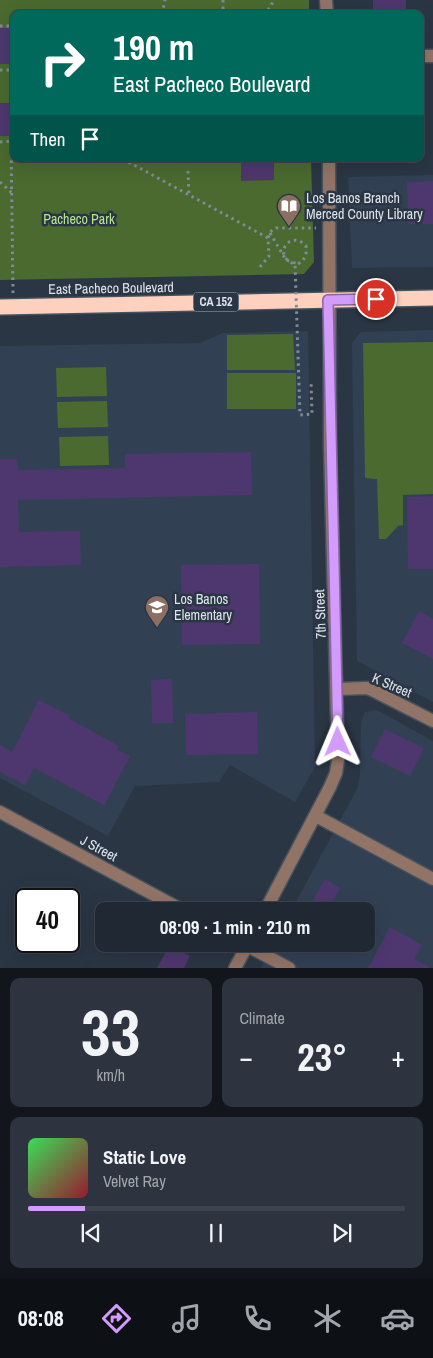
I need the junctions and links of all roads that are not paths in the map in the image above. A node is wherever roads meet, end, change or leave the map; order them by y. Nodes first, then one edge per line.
1 (329, 162) edge
2 (433, 298) edge
3 (328, 300) junction
4 (6, 306) edge
5 (337, 689) junction
6 (433, 721) edge
7 (0, 812) edge
8 (316, 816) junction
9 (433, 879) edge
10 (167, 902) edge
11 (270, 902) edge
12 (242, 952) edge
13 (261, 952) edge
14 (235, 968) edge
15 (290, 968) edge

1 - 3 street, 7th Street
2 - 3 highway, East Pacheco Boulevard / CA 152
3 - 4 highway, East Pacheco Boulevard / CA 152
3 - 5 street, 7th Street
5 - 6 street, K Street
5 - 8 street, 7th Street
7 - 10 street, J Street
8 - 9 street
8 - 11 street, 7th Street
12 - 14 street
13 - 15 street

